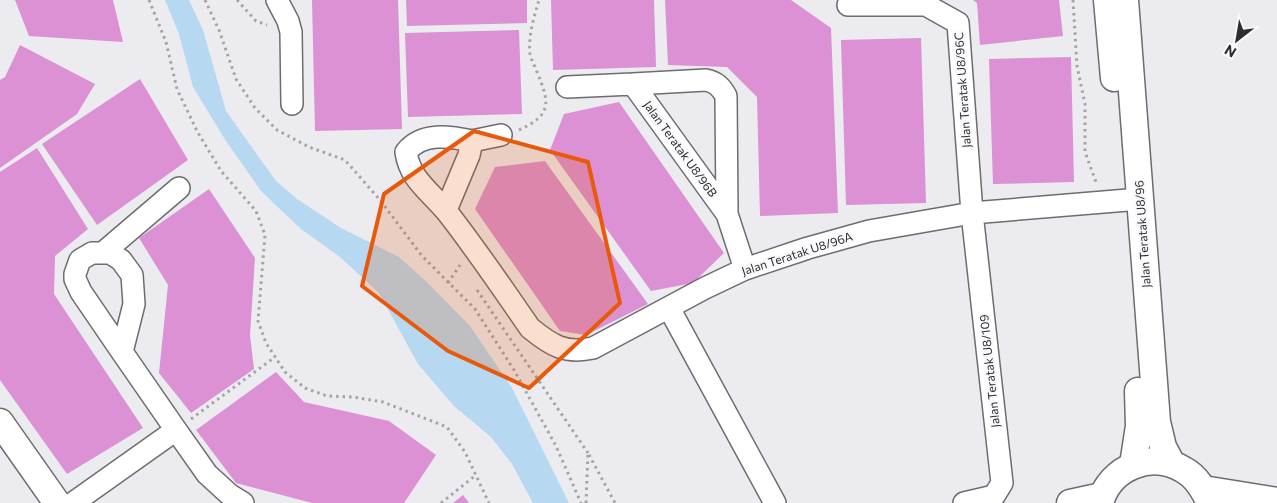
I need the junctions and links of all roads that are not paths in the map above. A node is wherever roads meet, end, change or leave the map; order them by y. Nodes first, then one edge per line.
1 (277, 0) edge
2 (1107, 0) edge
3 (1125, 0) edge
4 (848, 5) dead end
5 (633, 84) junction
6 (567, 87) dead end
7 (292, 104) dead end
8 (501, 135) road end
9 (472, 141) junction
10 (179, 188) dead end
11 (1132, 200) junction
12 (446, 210) junction
13 (972, 213) junction
14 (727, 214) junction
15 (104, 252) junction
16 (745, 269) junction
17 (669, 308) junction
18 (122, 352) junction
19 (0, 422) edge
20 (176, 430) junction
21 (0, 452) edge
22 (1172, 464) junction
23 (1133, 465) junction
24 (1206, 496) edge
25 (1101, 499) edge
26 (1277, 501) edge
27 (36, 503) edge
28 (58, 503) edge
29 (73, 503) edge
30 (243, 503) edge
31 (775, 503) edge
32 (964, 503) edge
33 (1070, 503) edge

1 - 7 street
2 - 11 street, Jalan Teratak U8/96
3 - 11 street, Jalan Teratak U8/96
4 - 13 street, Jalan Teratak U8/96C
5 - 6 street, Jalan Teratak U8/96B
5 - 14 street, Jalan Teratak U8/96B
5 - 14 street, Jalan Teratak U8/96B
8 - 9 street, Jalan Teratak U8/96A
9 - 12 street
9 - 12 street, Jalan Teratak U8/96A
10 - 15 street
11 - 13 street, Jalan Teratak U8/96A
11 - 22 street, Jalan Teratak U8/96
11 - 23 street, Jalan Teratak U8/96
12 - 17 street, Jalan Teratak U8/96A
13 - 16 street, Jalan Teratak U8/96A
13 - 32 street, Jalan Teratak U8/109
14 - 16 street, Jalan Teratak U8/96B
15 - 18 street
15 - 18 street
16 - 17 street, Jalan Teratak U8/96A
17 - 31 street
18 - 20 street
19 - 28 street
20 - 29 street
20 - 30 street
21 - 27 street
22 - 23 street
22 - 24 street
23 - 25 street
24 - 26 street
25 - 33 street

